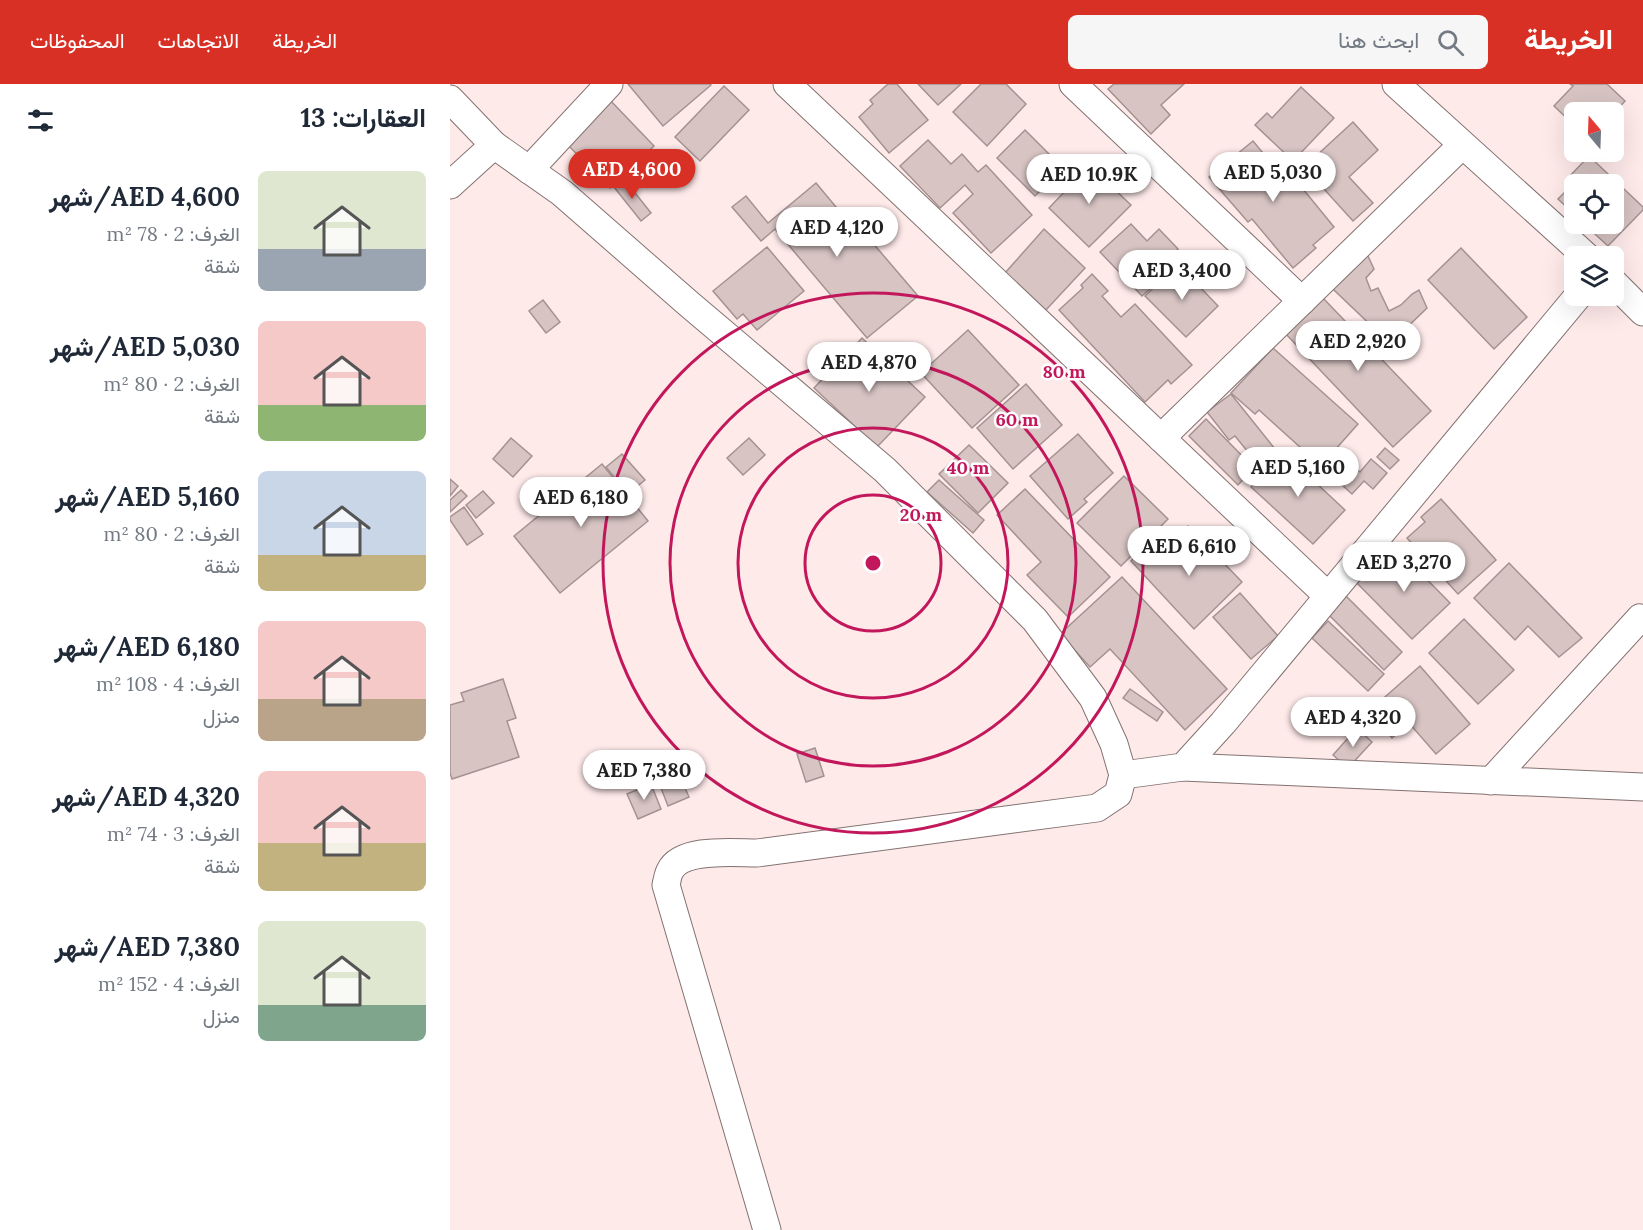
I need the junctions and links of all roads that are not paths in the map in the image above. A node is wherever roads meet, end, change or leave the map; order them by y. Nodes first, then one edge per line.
1 (609, 84) edge
2 (787, 84) edge
3 (1072, 84) edge
4 (1396, 84) edge
5 (450, 99) edge
6 (494, 145) junction
7 (1462, 145) junction
8 (529, 170) junction
9 (450, 185) edge
10 (1575, 246) edge
11 (1624, 293) edge
12 (1302, 301) junction
13 (1570, 306) edge
14 (1643, 312) edge
15 (1161, 438) junction
16 (1328, 596) junction
17 (1643, 619) edge
18 (1183, 767) junction
19 (1123, 775) junction
20 (1491, 781) junction
21 (1643, 788) edge
22 (767, 1230) edge

1 - 8 street
2 - 15 street
3 - 12 street
4 - 7 street
5 - 6 street
6 - 8 street
6 - 9 street
7 - 10 street
7 - 12 street
8 - 19 street
11 - 14 street
12 - 15 street
13 - 16 street
15 - 16 street
16 - 18 street
17 - 20 street
18 - 19 street
18 - 20 street
19 - 22 street
20 - 21 street

